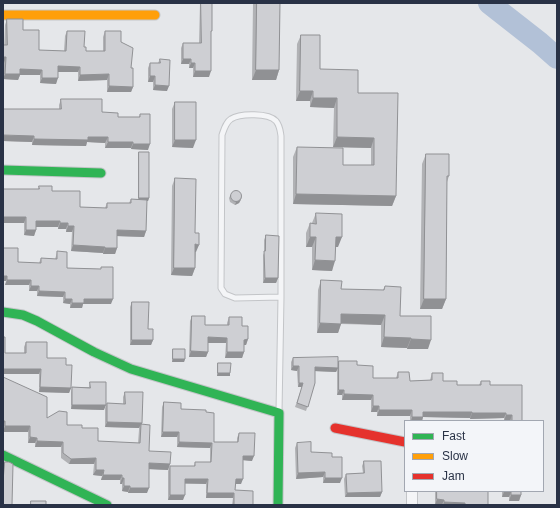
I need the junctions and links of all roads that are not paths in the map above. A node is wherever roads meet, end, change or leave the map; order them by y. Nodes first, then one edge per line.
1 (3, 15) edge
2 (155, 15) dead end
3 (3, 170) edge
4 (101, 172) dead end
5 (281, 297) junction
6 (3, 312) edge
7 (279, 413) junction
8 (335, 428) dead end
9 (404, 442) edge
10 (3, 455) edge
11 (412, 492) edge
12 (107, 505) edge
13 (278, 505) edge
14 (412, 505) edge

1 - 2 street
3 - 4 street
5 - 5 lane
5 - 7 lane
6 - 7 street
7 - 13 street
8 - 9 street
10 - 12 street
11 - 14 street

